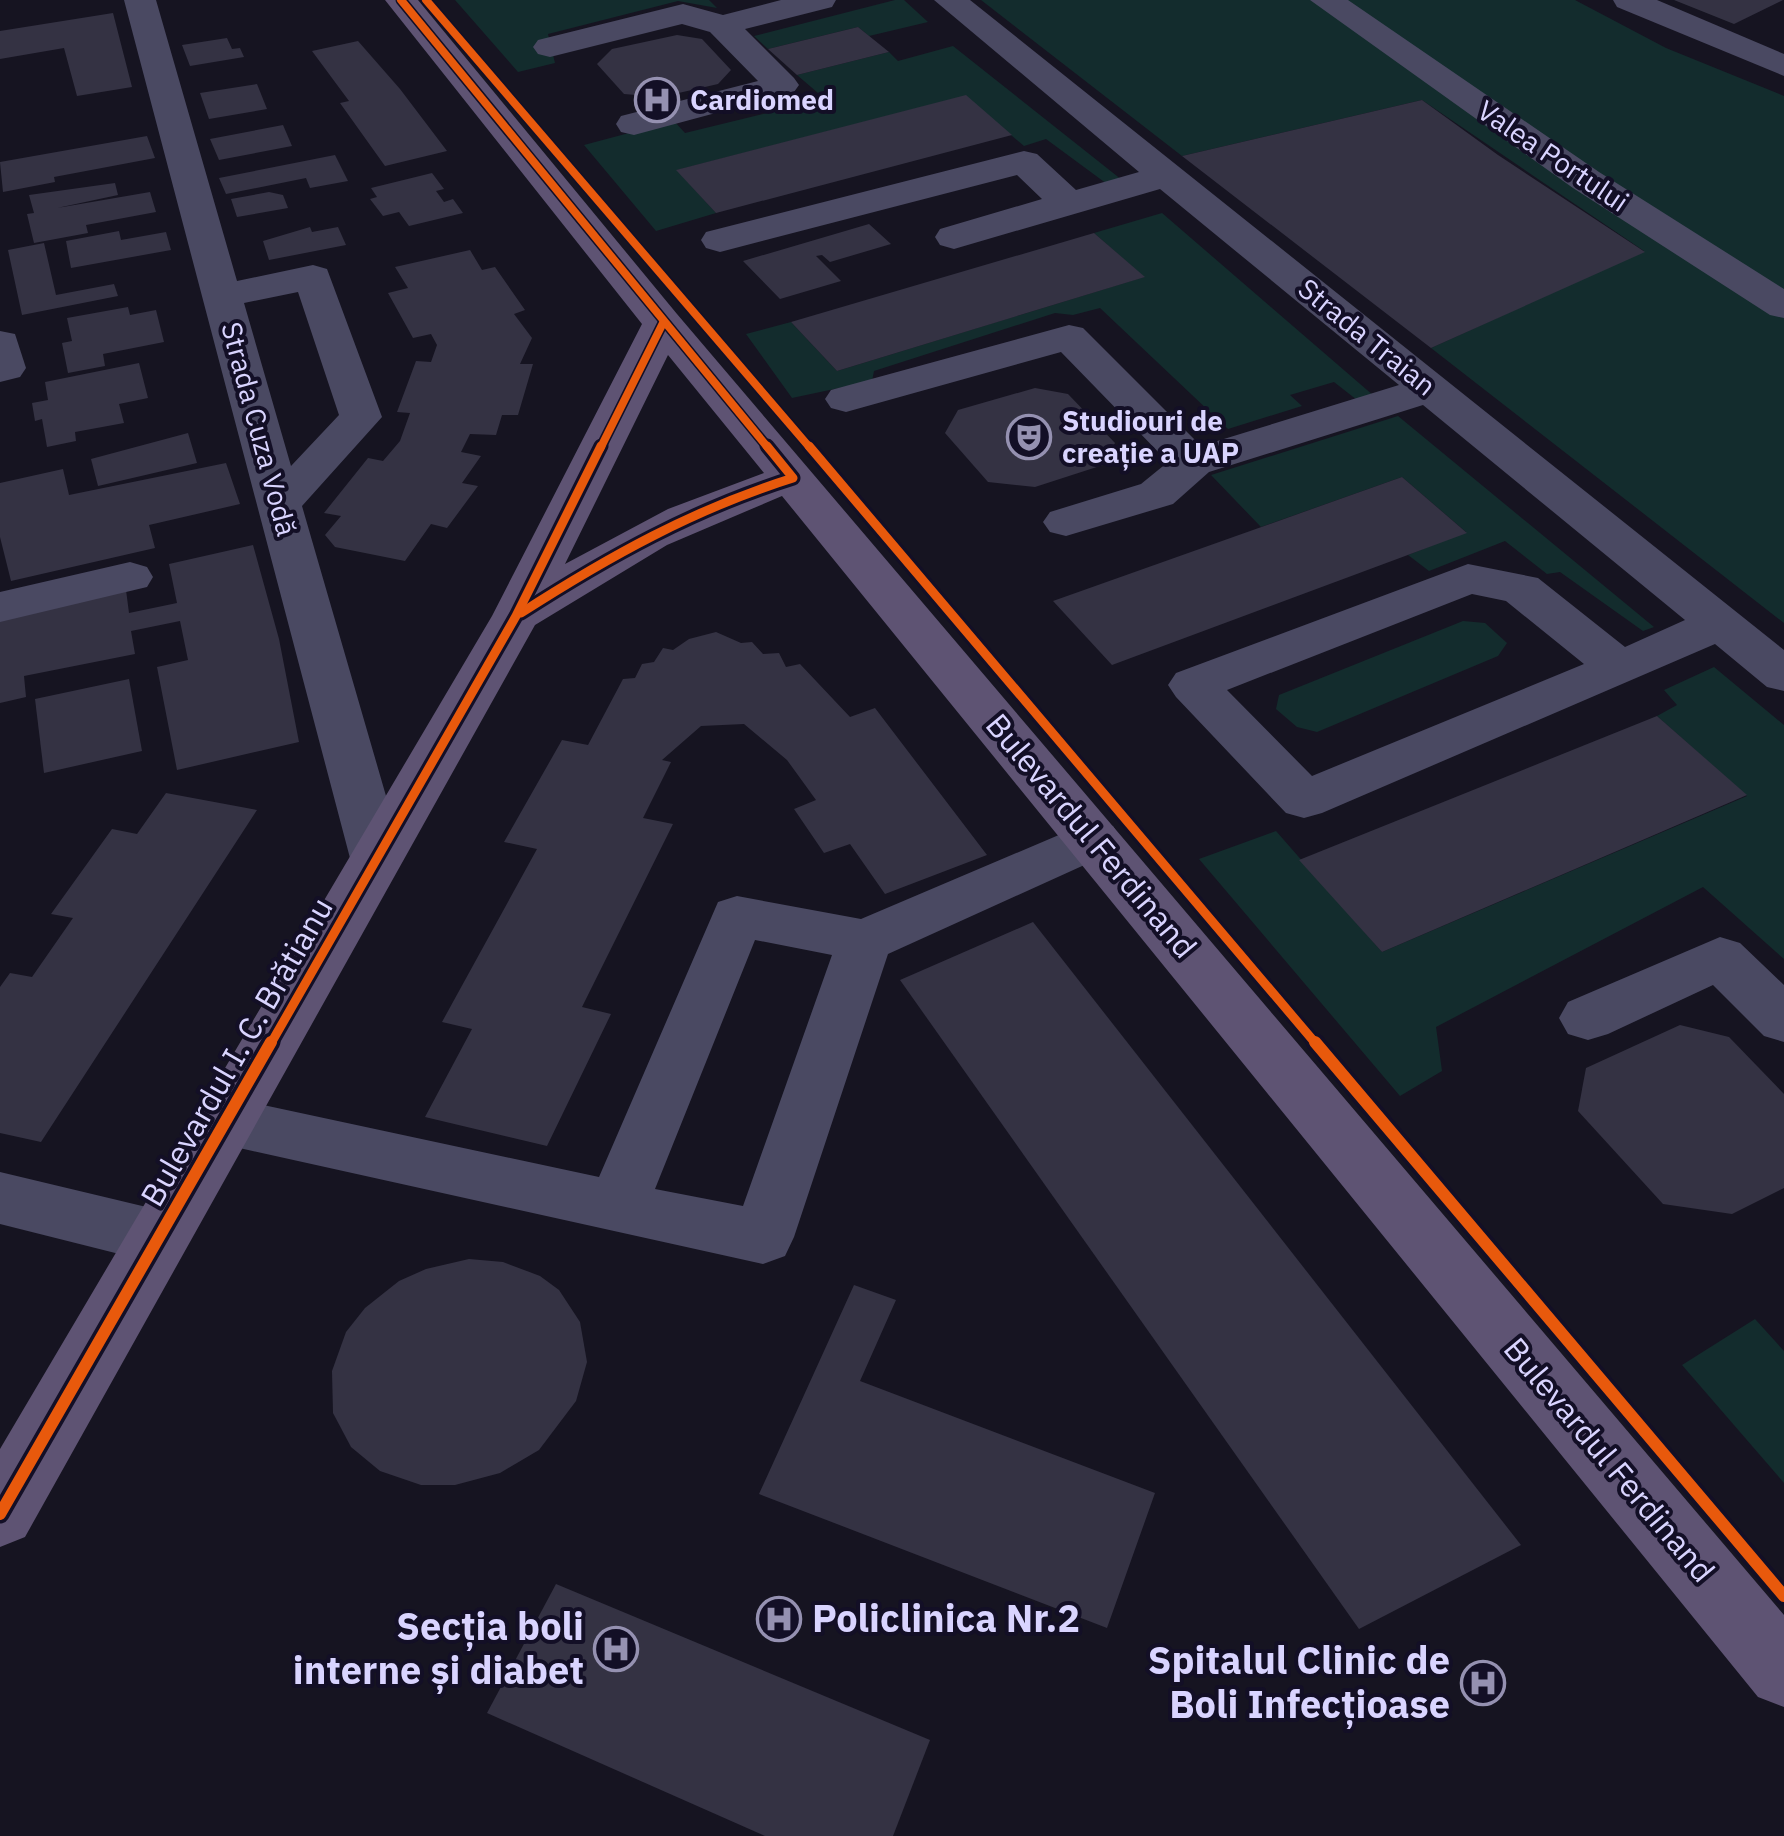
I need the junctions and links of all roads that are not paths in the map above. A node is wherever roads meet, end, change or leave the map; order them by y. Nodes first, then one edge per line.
1 (140, 0) edge
2 (401, 0) edge
3 (820, 0) edge
4 (950, 0) edge
5 (1326, 0) edge
6 (1629, 0) edge
7 (722, 25) junction
8 (550, 47) dead end
9 (1784, 66) edge
10 (634, 124) dead end
11 (1168, 176) junction
12 (1069, 204) junction
13 (954, 236) dead end
14 (720, 240) dead end
15 (222, 296) junction
16 (1784, 306) edge
17 (663, 323) junction
18 (0, 343) edge
19 (0, 369) edge
20 (1431, 389) junction
21 (846, 399) dead end
22 (1192, 463) junction
23 (793, 478) junction
24 (278, 504) junction
25 (1066, 522) dead end
26 (130, 578) dead end
27 (0, 607) edge
28 (516, 616) junction
29 (1717, 624) junction
30 (1620, 668) junction
31 (1784, 676) edge
32 (1094, 839) junction
33 (377, 858) junction
34 (865, 942) junction
35 (1588, 1018) dead end
36 (1784, 1020) edge
37 (226, 1121) junction
38 (0, 1198) edge
39 (617, 1207) junction
40 (159, 1237) junction
41 (0, 1514) edge
42 (1784, 1671) edge

1 - 15 street, Strada Cuza Vodă
2 - 17 main road, Bulevardul Ferdinand
3 - 7 street
4 - 11 street, Strada Traian
5 - 16 street, Valea Portului
6 - 9 street
7 - 8 street
7 - 10 street
11 - 12 street
11 - 20 street, Strada Traian
12 - 13 street
12 - 14 street
15 - 24 street, Strada Cuza Vodă
15 - 24 street
17 - 23 main road, Bulevardul Ferdinand
17 - 28 main road, Bulevardul I. C. Brătianu
18 - 19 street
20 - 22 street
20 - 29 street, Strada Traian
21 - 22 street
22 - 25 street
23 - 28 main road, Bulevardul I. C. Brătianu
23 - 32 main road, Bulevardul Ferdinand
24 - 33 street, Strada Cuza Vodă
26 - 27 street
28 - 33 main road, Bulevardul I. C. Brătianu
29 - 30 street
29 - 31 street, Strada Traian
30 - 30 street
32 - 34 street
32 - 42 main road, Bulevardul Ferdinand
33 - 37 main road, Bulevardul I. C. Brătianu
34 - 39 street
34 - 39 street
35 - 36 street
37 - 39 street
37 - 40 main road, Bulevardul I. C. Brătianu
38 - 40 street
40 - 41 main road, Bulevardul I. C. Brătianu

